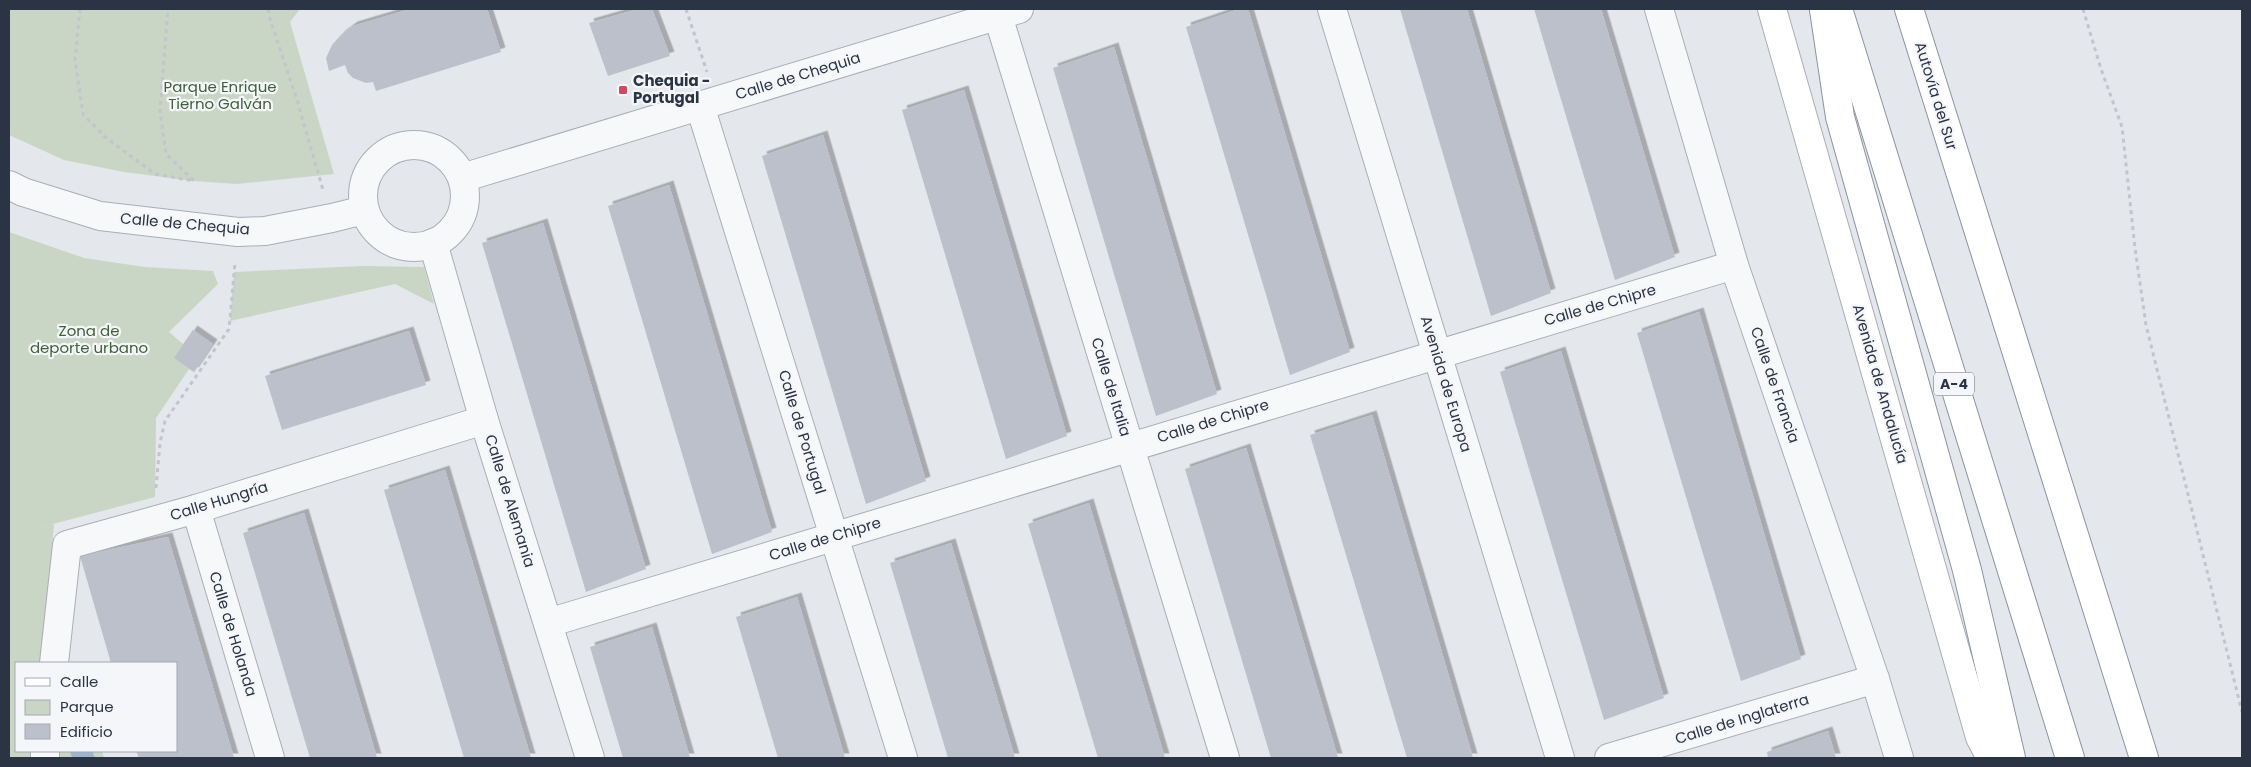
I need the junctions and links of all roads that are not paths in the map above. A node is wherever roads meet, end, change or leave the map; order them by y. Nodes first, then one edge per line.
1 (1332, 9) edge
2 (1659, 9) edge
3 (1772, 9) edge
4 (1824, 9) edge
5 (1838, 9) edge
6 (1909, 9) edge
7 (1009, 12) edge
8 (708, 103) junction
9 (462, 178) junction
10 (9, 185) edge
11 (364, 210) junction
12 (433, 243) junction
13 (1734, 265) junction
14 (1436, 354) junction
15 (484, 420) junction
16 (1130, 447) junction
17 (196, 509) junction
18 (834, 536) junction
19 (548, 623) junction
20 (54, 662) edge
21 (1875, 679) junction
22 (270, 758) edge
23 (590, 758) edge
24 (903, 758) edge
25 (1225, 758) edge
26 (1560, 758) edge
27 (1609, 758) edge
28 (1898, 758) edge
29 (1991, 758) edge
30 (2011, 758) edge
31 (2070, 758) edge
32 (2144, 758) edge

1 - 14 street, Avenida de Europa
2 - 13 street, Calle de Francia
3 - 29 main road, Avenida de Andalucía
4 - 30 main road
5 - 31 main road, A-4
6 - 32 main road, Autovía del Sur
7 - 8 street, Calle de Chequia
7 - 16 street, Calle de Italia
8 - 9 street, Calle de Chequia
8 - 18 street, Calle de Portugal
9 - 11 street
9 - 12 street
10 - 11 street, Calle de Chequia
11 - 12 street
12 - 15 street, Calle de Alemania
13 - 14 street, Calle de Chipre
13 - 21 street, Calle de Francia
14 - 16 street, Calle de Chipre
14 - 26 street, Avenida de Europa
15 - 17 street, Calle Hungría
15 - 19 street, Calle de Alemania
16 - 18 street, Calle de Chipre
16 - 25 street, Calle de Italia
17 - 20 street, Calle Hungría
17 - 22 street, Calle de Holanda
18 - 19 street, Calle de Chipre
18 - 24 street, Calle de Portugal
19 - 23 street, Calle de Alemania
21 - 27 street, Calle de Inglaterra
21 - 28 street, Calle de Francia

